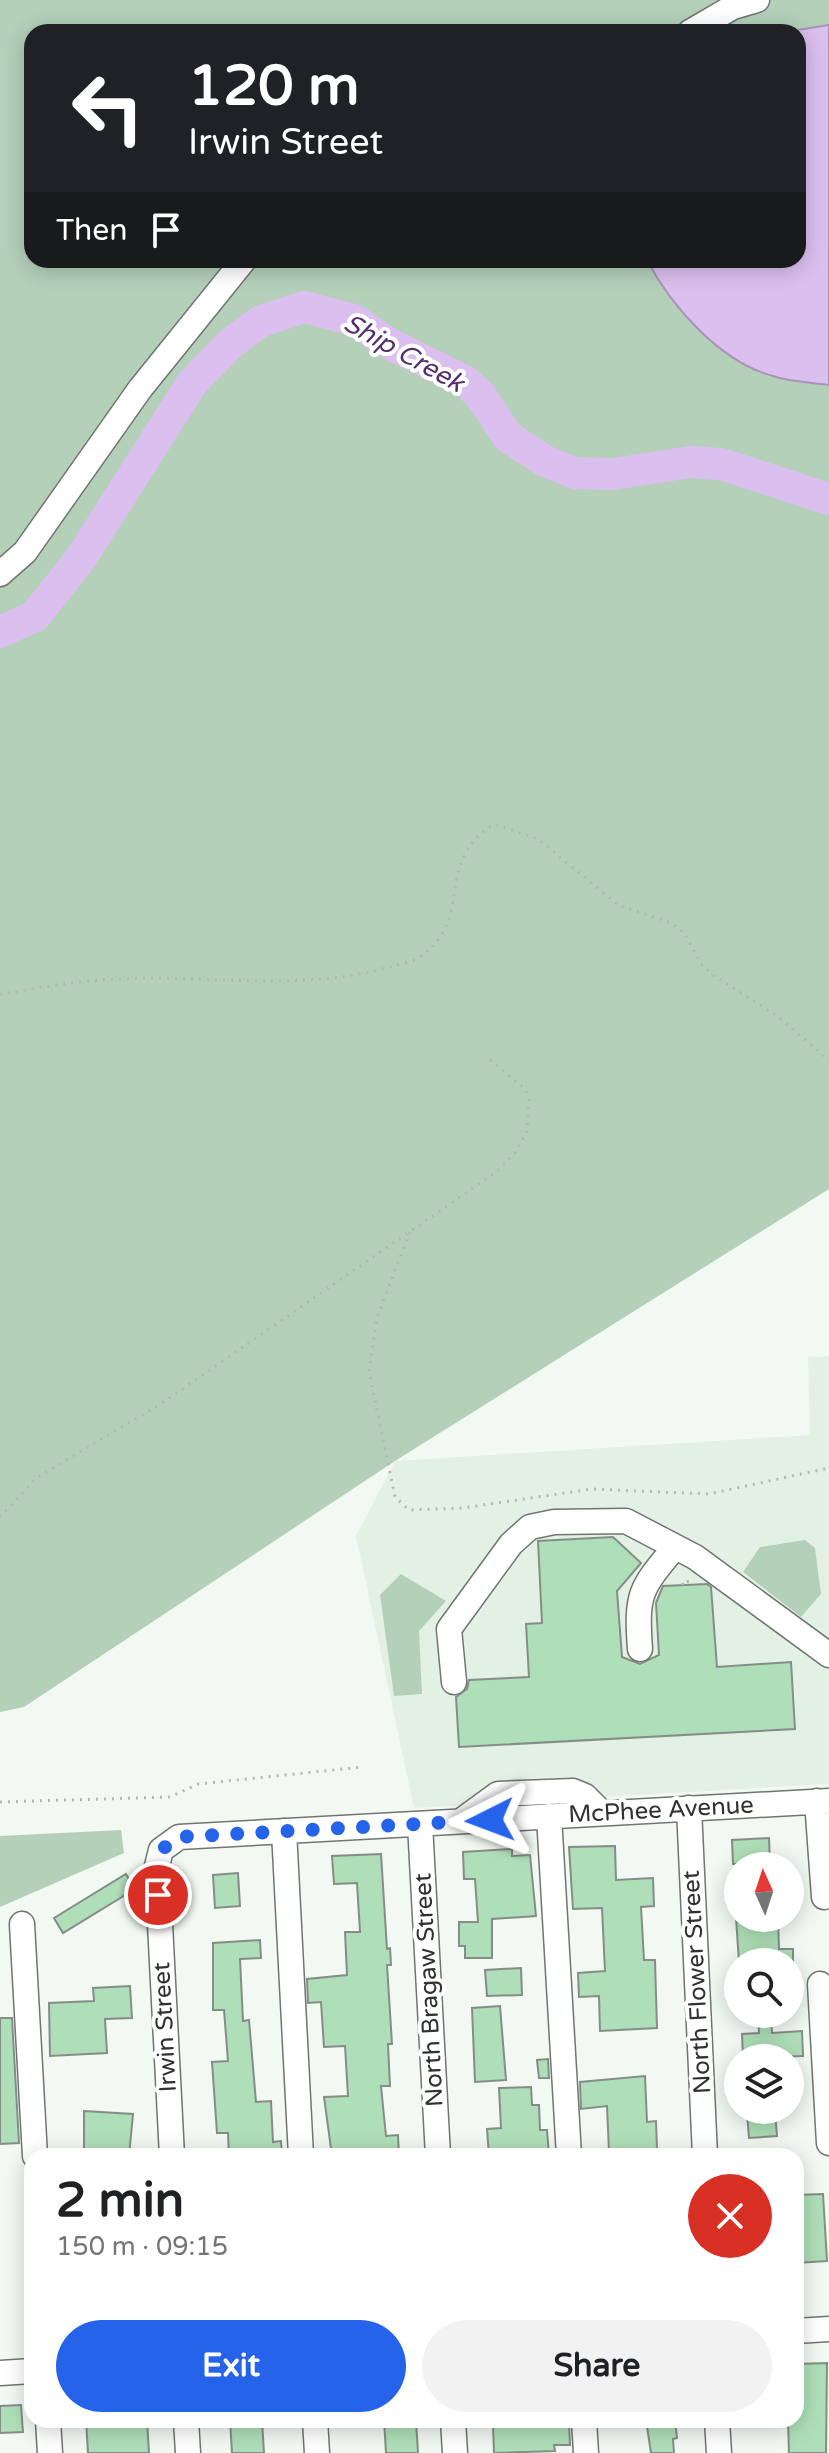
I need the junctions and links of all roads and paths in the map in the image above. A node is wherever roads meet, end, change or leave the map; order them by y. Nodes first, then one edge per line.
1 (757, 0) edge
2 (704, 24) edge
3 (238, 268) edge
4 (0, 574) edge
5 (0, 994) edge
6 (487, 1057) dead end
7 (829, 1060) edge
8 (410, 1232) junction
9 (829, 1468) edge
10 (0, 1517) edge
11 (675, 1547) junction
12 (649, 1579) junction
13 (683, 1585) dead end
14 (640, 1649) dead end
15 (829, 1655) edge
16 (454, 1682) dead end
17 (362, 1767) dead end
18 (823, 1801) edge
19 (0, 1802) edge
20 (689, 1808) junction
21 (602, 1813) junction
22 (549, 1816) junction
23 (461, 1821) junction
24 (420, 1824) junction
25 (284, 1831) junction
26 (161, 1850) joint
27 (824, 1897) dead end
28 (22, 1924) dead end
29 (820, 1984) dead end
30 (829, 2143) edge
31 (35, 2148) edge
32 (172, 2148) edge
33 (301, 2148) edge
34 (438, 2148) edge
35 (569, 2148) edge
36 (705, 2148) edge
37 (829, 2329) edge
38 (804, 2331) edge
39 (24, 2372) edge
40 (0, 2373) edge
41 (48, 2428) edge
42 (186, 2428) edge
43 (315, 2428) edge
44 (453, 2428) edge
45 (584, 2428) edge
46 (717, 2428) edge
47 (50, 2453) edge
48 (188, 2453) edge
49 (317, 2453) edge
50 (455, 2453) edge
51 (586, 2453) edge
52 (719, 2453) edge

1 - 2 street
3 - 4 street
5 - 7 path
6 - 8 path
8 - 9 path
8 - 10 path
11 - 12 street
11 - 15 street
11 - 16 street
12 - 13 path
12 - 14 street
17 - 19 path
18 - 20 street, McPhee Avenue
18 - 27 street
20 - 21 street, McPhee Avenue
20 - 36 street, North Flower Street
21 - 22 street, McPhee Avenue
21 - 23 street
22 - 23 street, McPhee Avenue
22 - 35 street
23 - 24 street, McPhee Avenue
24 - 25 street, McPhee Avenue
24 - 34 street, North Bragaw Street
25 - 26 street, McPhee Avenue
25 - 33 street
26 - 32 street, Irwin Street
28 - 31 street
29 - 30 street
37 - 38 street
39 - 40 street
41 - 47 street
42 - 48 street
43 - 49 street
44 - 50 street
45 - 51 street
46 - 52 street

